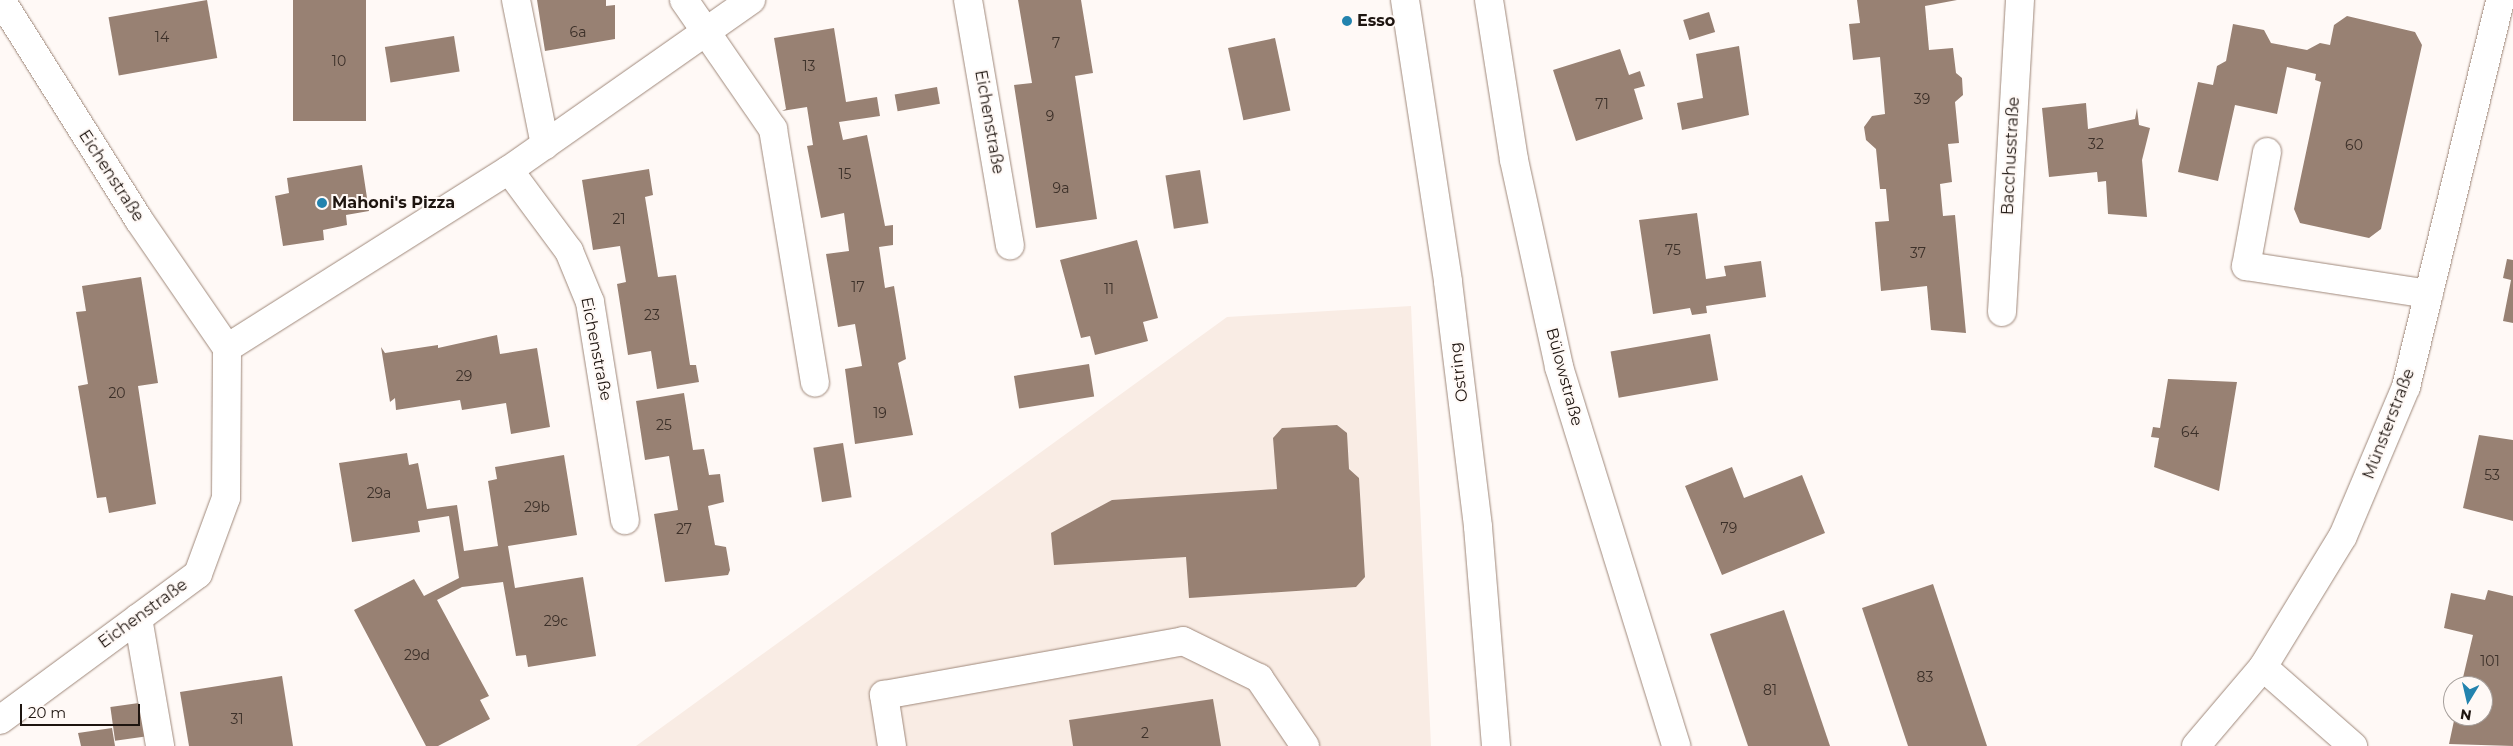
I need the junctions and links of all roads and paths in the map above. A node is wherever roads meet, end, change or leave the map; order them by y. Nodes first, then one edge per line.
1 (1, 0) edge
2 (516, 0) edge
3 (684, 0) edge
4 (751, 0) edge
5 (968, 0) edge
6 (1405, 0) edge
7 (1490, 0) edge
8 (2020, 0) edge
9 (2500, 0) edge
10 (705, 32) junction
11 (545, 146) junction
12 (2267, 152) dead end
13 (510, 170) junction
14 (1010, 245) dead end
15 (2429, 294) junction
16 (2002, 312) dead end
17 (227, 348) junction
18 (815, 383) dead end
19 (625, 520) dead end
20 (138, 618) junction
21 (2263, 666) junction
22 (0, 720) edge
23 (160, 746) edge
24 (892, 746) edge
25 (1304, 746) edge
26 (1496, 746) edge
27 (1676, 746) edge
28 (2196, 746) edge
29 (2354, 746) edge

1 - 17 street, Eichenstraße
2 - 11 street
3 - 10 street
4 - 10 street
5 - 14 street, Eichenstraße
6 - 26 street, Ostring
7 - 27 street, Bülowstraße
8 - 16 street, Bacchusstraße
9 - 15 street, Münsterstraße
10 - 11 street
10 - 18 street
11 - 13 street
12 - 15 street
13 - 17 street
13 - 19 street, Eichenstraße
15 - 21 street, Münsterstraße
17 - 20 street, Eichenstraße
20 - 22 street, Eichenstraße
20 - 23 street
21 - 28 street, Münsterstraße
21 - 29 street
24 - 25 street

